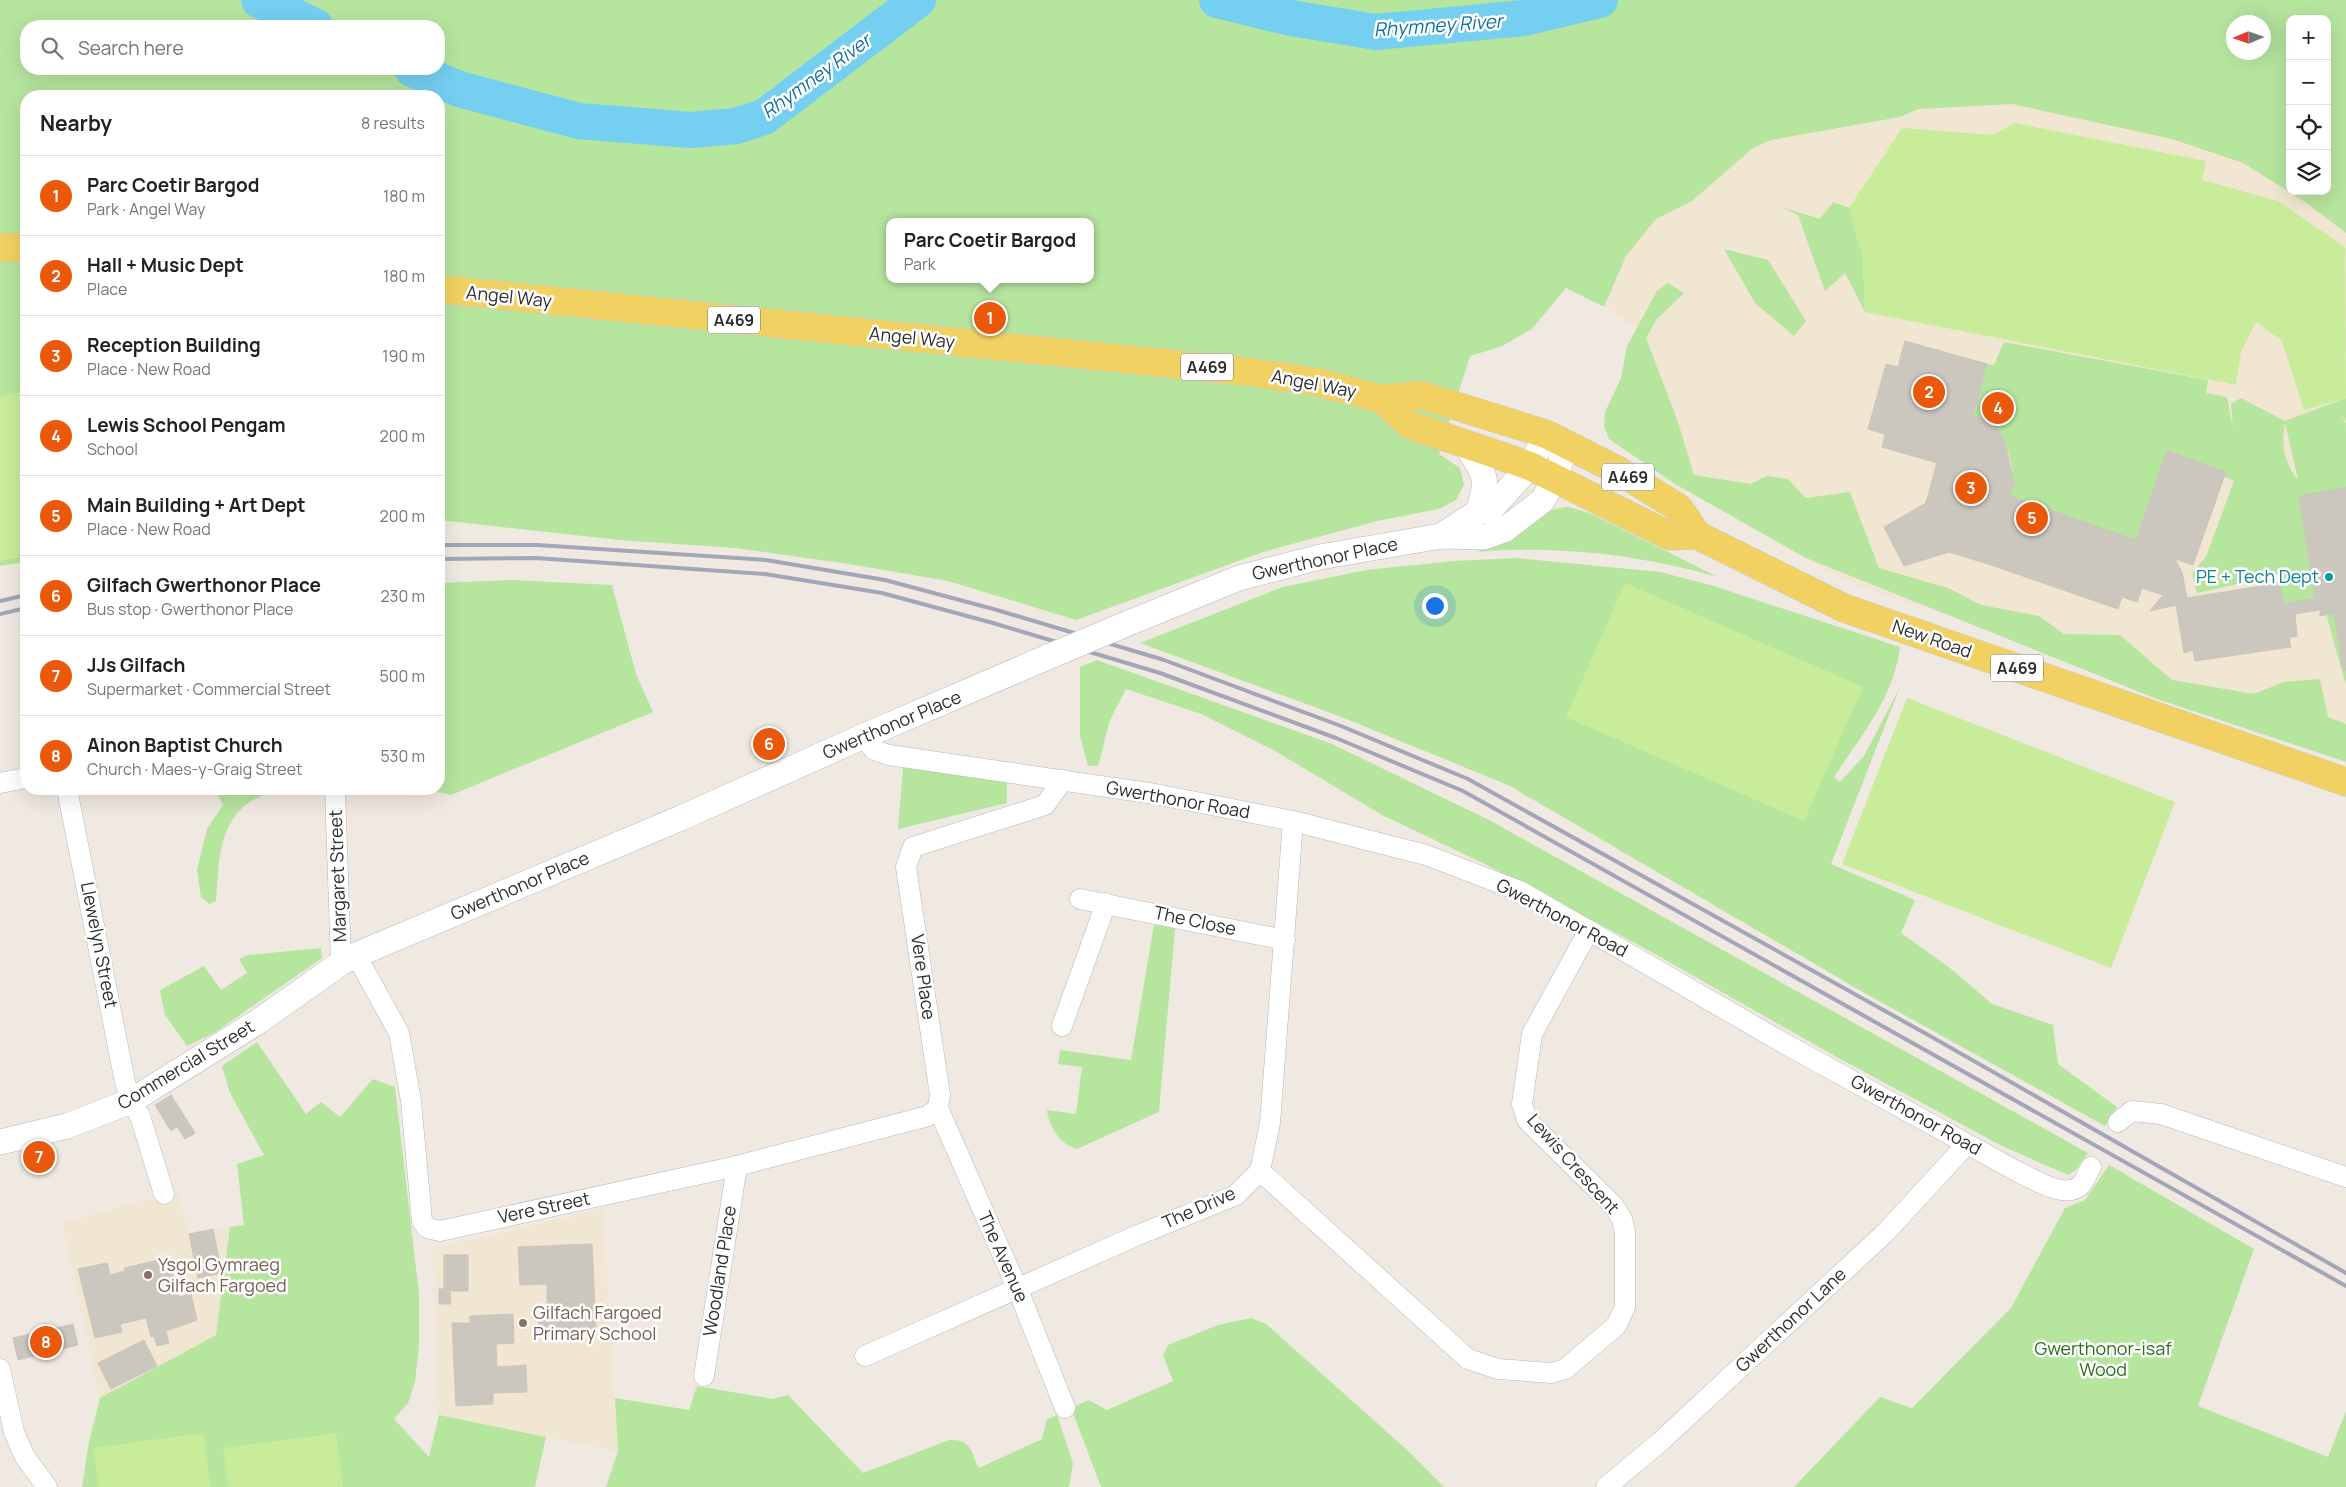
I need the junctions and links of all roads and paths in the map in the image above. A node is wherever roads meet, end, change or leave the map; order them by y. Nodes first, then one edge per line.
1 (0, 247) edge
2 (20, 248) edge
3 (445, 290) edge
4 (1382, 398) junction
5 (1556, 438) junction
6 (1466, 445) junction
7 (1530, 466) junction
8 (1556, 478) junction
9 (1478, 512) junction
10 (1697, 535) junction
11 (1441, 536) junction
12 (864, 736) junction
13 (20, 779) edge
14 (1063, 780) junction
15 (2346, 782) edge
16 (0, 783) edge
17 (68, 795) edge
18 (335, 795) edge
19 (1293, 821) junction
20 (1080, 899) dead end
21 (1106, 903) junction
22 (1590, 930) junction
23 (1285, 940) junction
24 (348, 959) junction
25 (1062, 1026) dead end
26 (131, 1101) junction
27 (938, 1108) junction
28 (2118, 1122) dead end
29 (0, 1142) edge
30 (1968, 1144) junction
31 (737, 1166) junction
32 (2091, 1167) dead end
33 (1260, 1171) junction
34 (2346, 1177) edge
35 (164, 1194) dead end
36 (1018, 1290) junction
37 (865, 1356) dead end
38 (0, 1369) edge
39 (704, 1376) dead end
40 (1065, 1408) dead end
41 (47, 1487) edge
42 (1606, 1487) edge

1 - 2 main road
3 - 4 main road, Angel Way / A469
4 - 5 main road, Angel Way / A469
4 - 6 main road, A469
5 - 7 street, Gwerthonor Place
5 - 8 street, Gwerthonor Place
5 - 10 main road, New Road / A469
6 - 7 main road, A469
6 - 9 street
7 - 8 main road, New Road / A469
7 - 9 street, Gwerthonor Place
8 - 10 main road, New Road / A469
8 - 11 street, Gwerthonor Place
9 - 11 street, Gwerthonor Place
10 - 15 main road, New Road / A469
11 - 12 street, Gwerthonor Place, bridge
12 - 14 street, Gwerthonor Road
12 - 24 street, Gwerthonor Place
13 - 16 street
14 - 19 street, Gwerthonor Road
14 - 27 street, Vere Place
17 - 26 street, Llewelyn Street
18 - 24 street, Margaret Street
19 - 22 street, Gwerthonor Road
19 - 23 street
20 - 21 street, The Close
21 - 23 street, The Close
21 - 25 street
22 - 30 street, Gwerthonor Road
22 - 33 street, Lewis Crescent
23 - 33 street
24 - 26 street, Commercial Street
24 - 31 street, Vere Street
26 - 29 street, Commercial Street
26 - 35 street, Llewelyn Street
27 - 31 street, Vere Street
27 - 36 street, The Avenue
28 - 34 street
30 - 32 street, Gwerthonor Road
30 - 42 street, Gwerthonor Lane
31 - 39 street, Woodland Place
33 - 36 street, The Drive
36 - 37 street, The Drive
36 - 40 street, The Avenue
38 - 41 street

